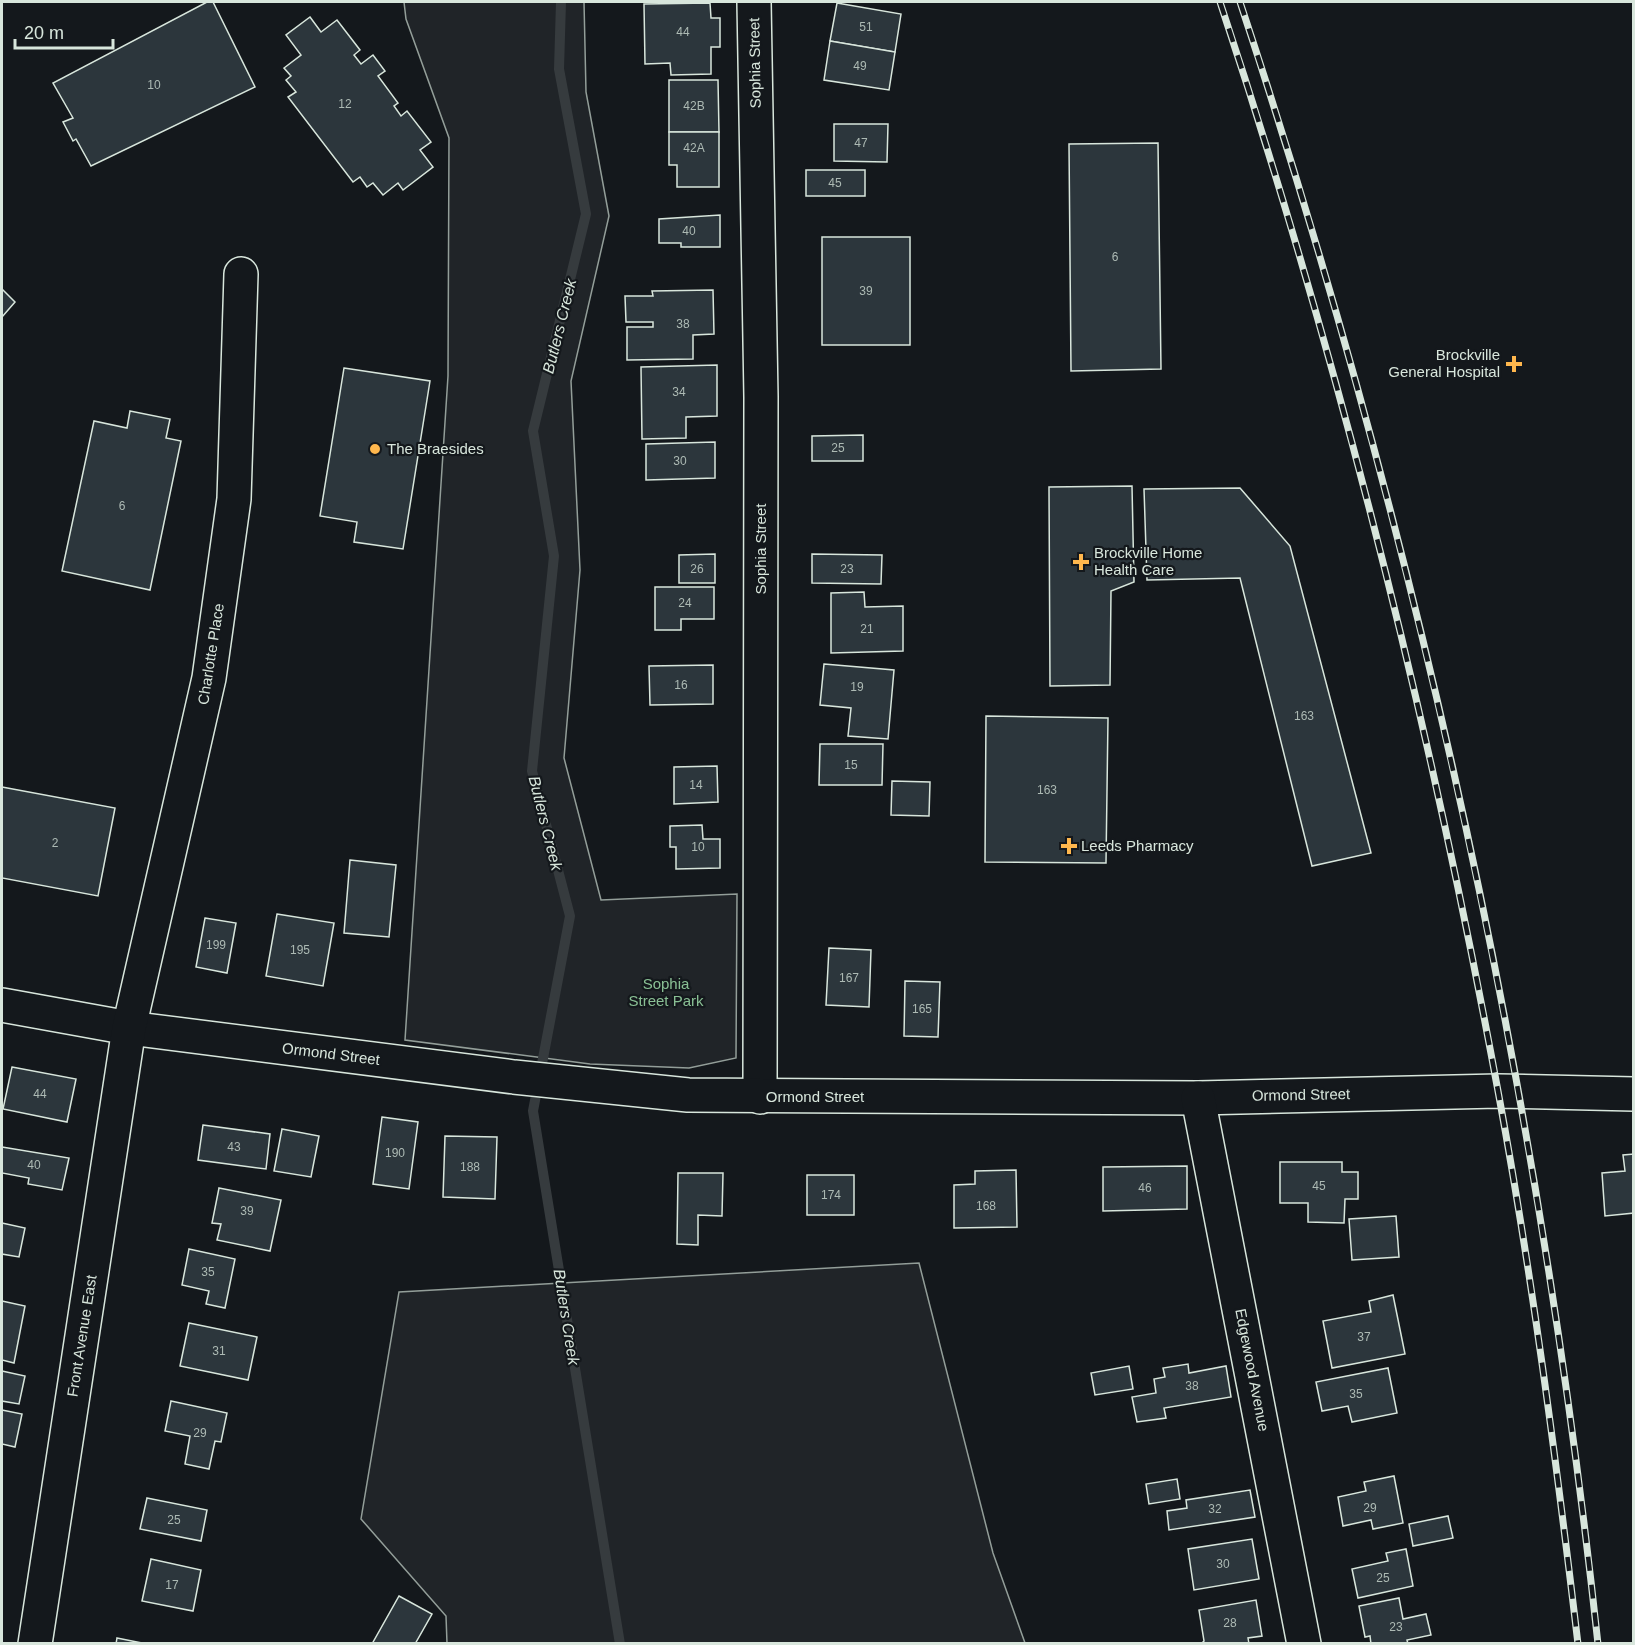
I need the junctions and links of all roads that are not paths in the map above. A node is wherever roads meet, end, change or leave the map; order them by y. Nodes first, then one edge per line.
1 (754, 2) edge
2 (241, 274) dead end
3 (2, 1005) edge
4 (129, 1028) junction
5 (1634, 1094) edge
6 (760, 1097) junction
7 (1198, 1098) junction
8 (35, 1644) edge
9 (1304, 1644) edge

1 - 6 street, Sophia Street
2 - 4 street, Charlotte Place
3 - 4 street, Ormond Street
4 - 6 street, Ormond Street
4 - 8 street, Front Avenue East
5 - 7 street, Ormond Street
6 - 7 street, Ormond Street
7 - 9 street, Edgewood Avenue

